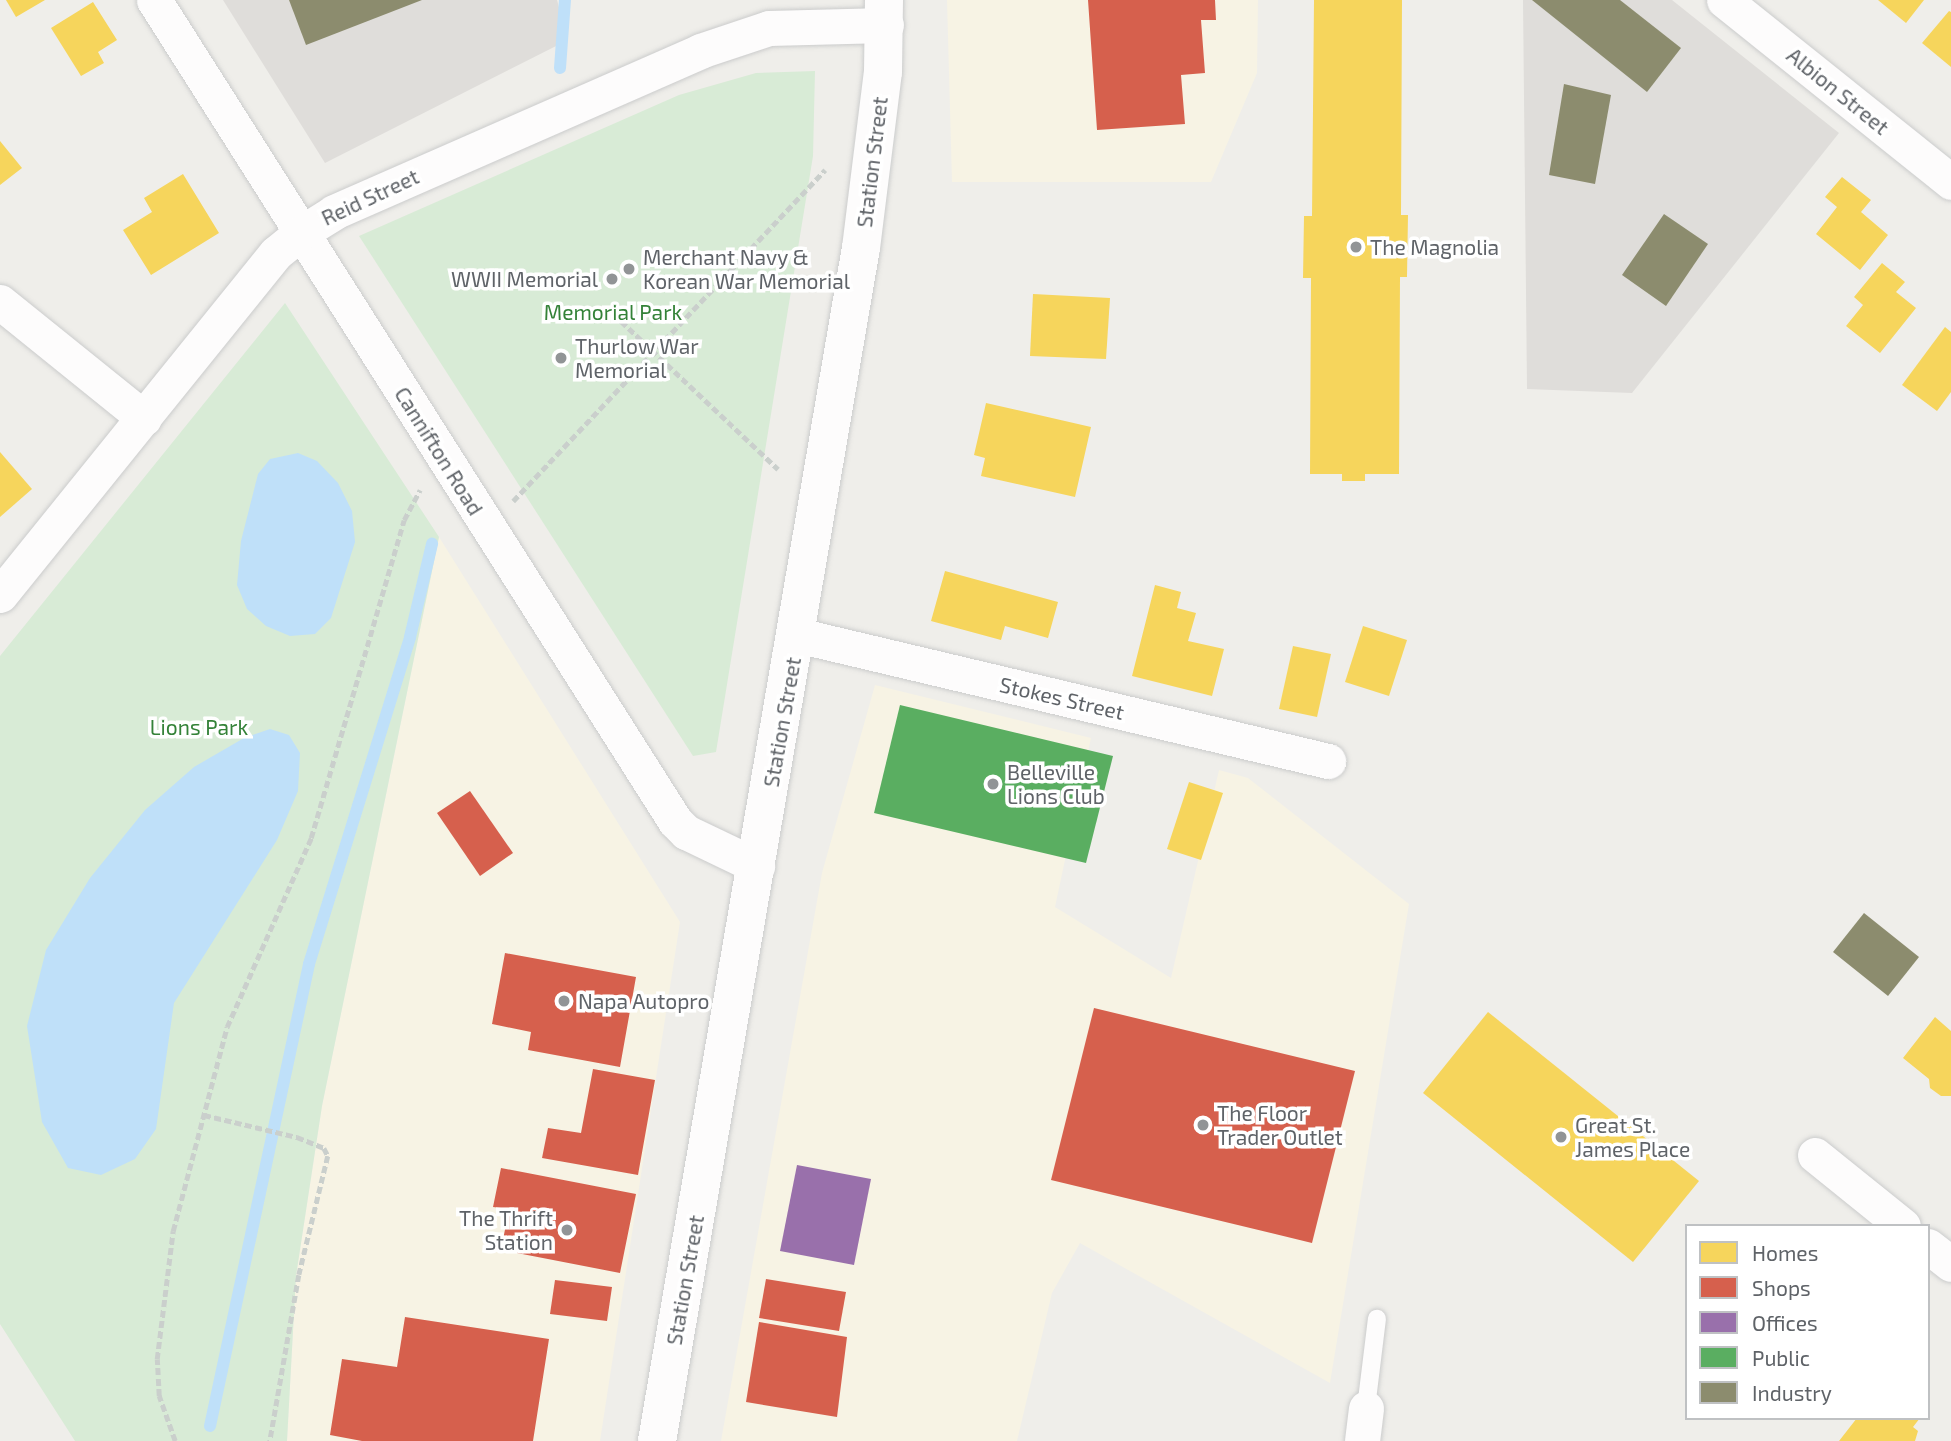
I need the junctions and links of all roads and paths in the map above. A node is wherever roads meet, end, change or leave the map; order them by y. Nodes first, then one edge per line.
1 (154, 0) edge
2 (1724, 0) edge
3 (885, 12) edge
4 (825, 170) dead end
5 (1951, 182) edge
6 (301, 233) junction
7 (0, 302) edge
8 (621, 321) dead end
9 (654, 351) junction
10 (144, 418) junction
11 (441, 453) junction
12 (778, 469) dead end
13 (512, 501) dead end
14 (0, 595) edge
15 (797, 635) junction
16 (1328, 761) dead end
17 (758, 866) junction
18 (204, 1115) junction
19 (1815, 1155) dead end
20 (1901, 1224) edge
21 (1930, 1248) edge
22 (1951, 1264) edge
23 (1377, 1318) dead end
24 (1364, 1424) edge
25 (175, 1441) edge
26 (270, 1441) edge
27 (657, 1441) edge

1 - 6 street, Cannifton Road
2 - 5 street, Albion Street
3 - 6 street, Reid Street
3 - 15 main road, Station Street
4 - 9 path
6 - 10 street, Reid Street
6 - 11 street, Cannifton Road
7 - 10 street
8 - 9 path
9 - 12 path
9 - 13 path
10 - 14 street, Reid Street
11 - 17 street, Cannifton Road
11 - 18 path
15 - 16 street, Stokes Street
15 - 17 main road, Station Street
17 - 27 main road, Station Street
18 - 25 path
18 - 26 path
19 - 20 street
21 - 22 street
23 - 24 lane

